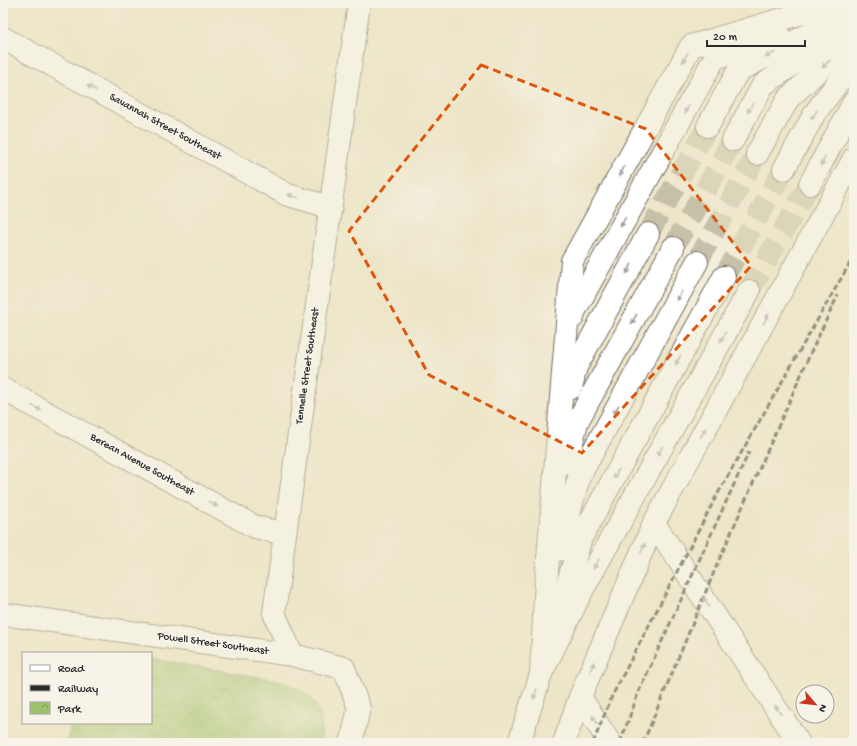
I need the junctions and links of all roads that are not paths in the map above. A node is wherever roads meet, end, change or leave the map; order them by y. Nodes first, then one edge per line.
1 (359, 3) edge
2 (837, 3) edge
3 (854, 4) edge
4 (854, 12) edge
5 (854, 22) edge
6 (854, 37) edge
7 (3, 38) edge
8 (854, 61) edge
9 (854, 102) edge
10 (708, 126) tunnel mouth
11 (733, 140) tunnel mouth
12 (757, 154) tunnel mouth
13 (854, 158) edge
14 (784, 169) tunnel mouth
15 (810, 184) tunnel mouth
16 (330, 207) junction
17 (648, 234) tunnel mouth
18 (673, 248) tunnel mouth
19 (697, 262) tunnel mouth
20 (724, 277) tunnel mouth
21 (749, 291) tunnel mouth
22 (562, 387) junction
23 (3, 389) edge
24 (557, 456) junction
25 (551, 523) junction
26 (654, 523) junction
27 (285, 534) junction
28 (545, 597) junction
29 (3, 614) edge
30 (292, 655) junction
31 (541, 674) junction
32 (580, 696) junction
33 (351, 743) edge
34 (519, 743) edge
35 (564, 743) edge
36 (610, 743) edge
37 (799, 743) edge

1 - 16 street, Tennelle Street Southeast
2 -> 22 street
3 -> 22 street
4 -> 10 street
5 -> 11 street
6 -> 12 street
16 -> 7 street, Savannah Street Southeast
8 -> 14 street
9 -> 15 street
26 -> 13 street
16 - 27 street, Tennelle Street Southeast
17 -> 24 street
18 -> 25 street
19 -> 28 street
20 -> 31 street
21 -> 31 street
22 - 24 street
23 -> 27 street, Berean Avenue Southeast
24 - 25 street
25 - 28 street
32 -> 26 street
37 -> 26 street
27 - 30 street, Tennelle Street Southeast
28 - 31 street
29 - 30 street, Powell Street Southeast
30 - 33 street, Powell Street Southeast
31 -> 34 street
32 - 35 street
36 -> 32 street

